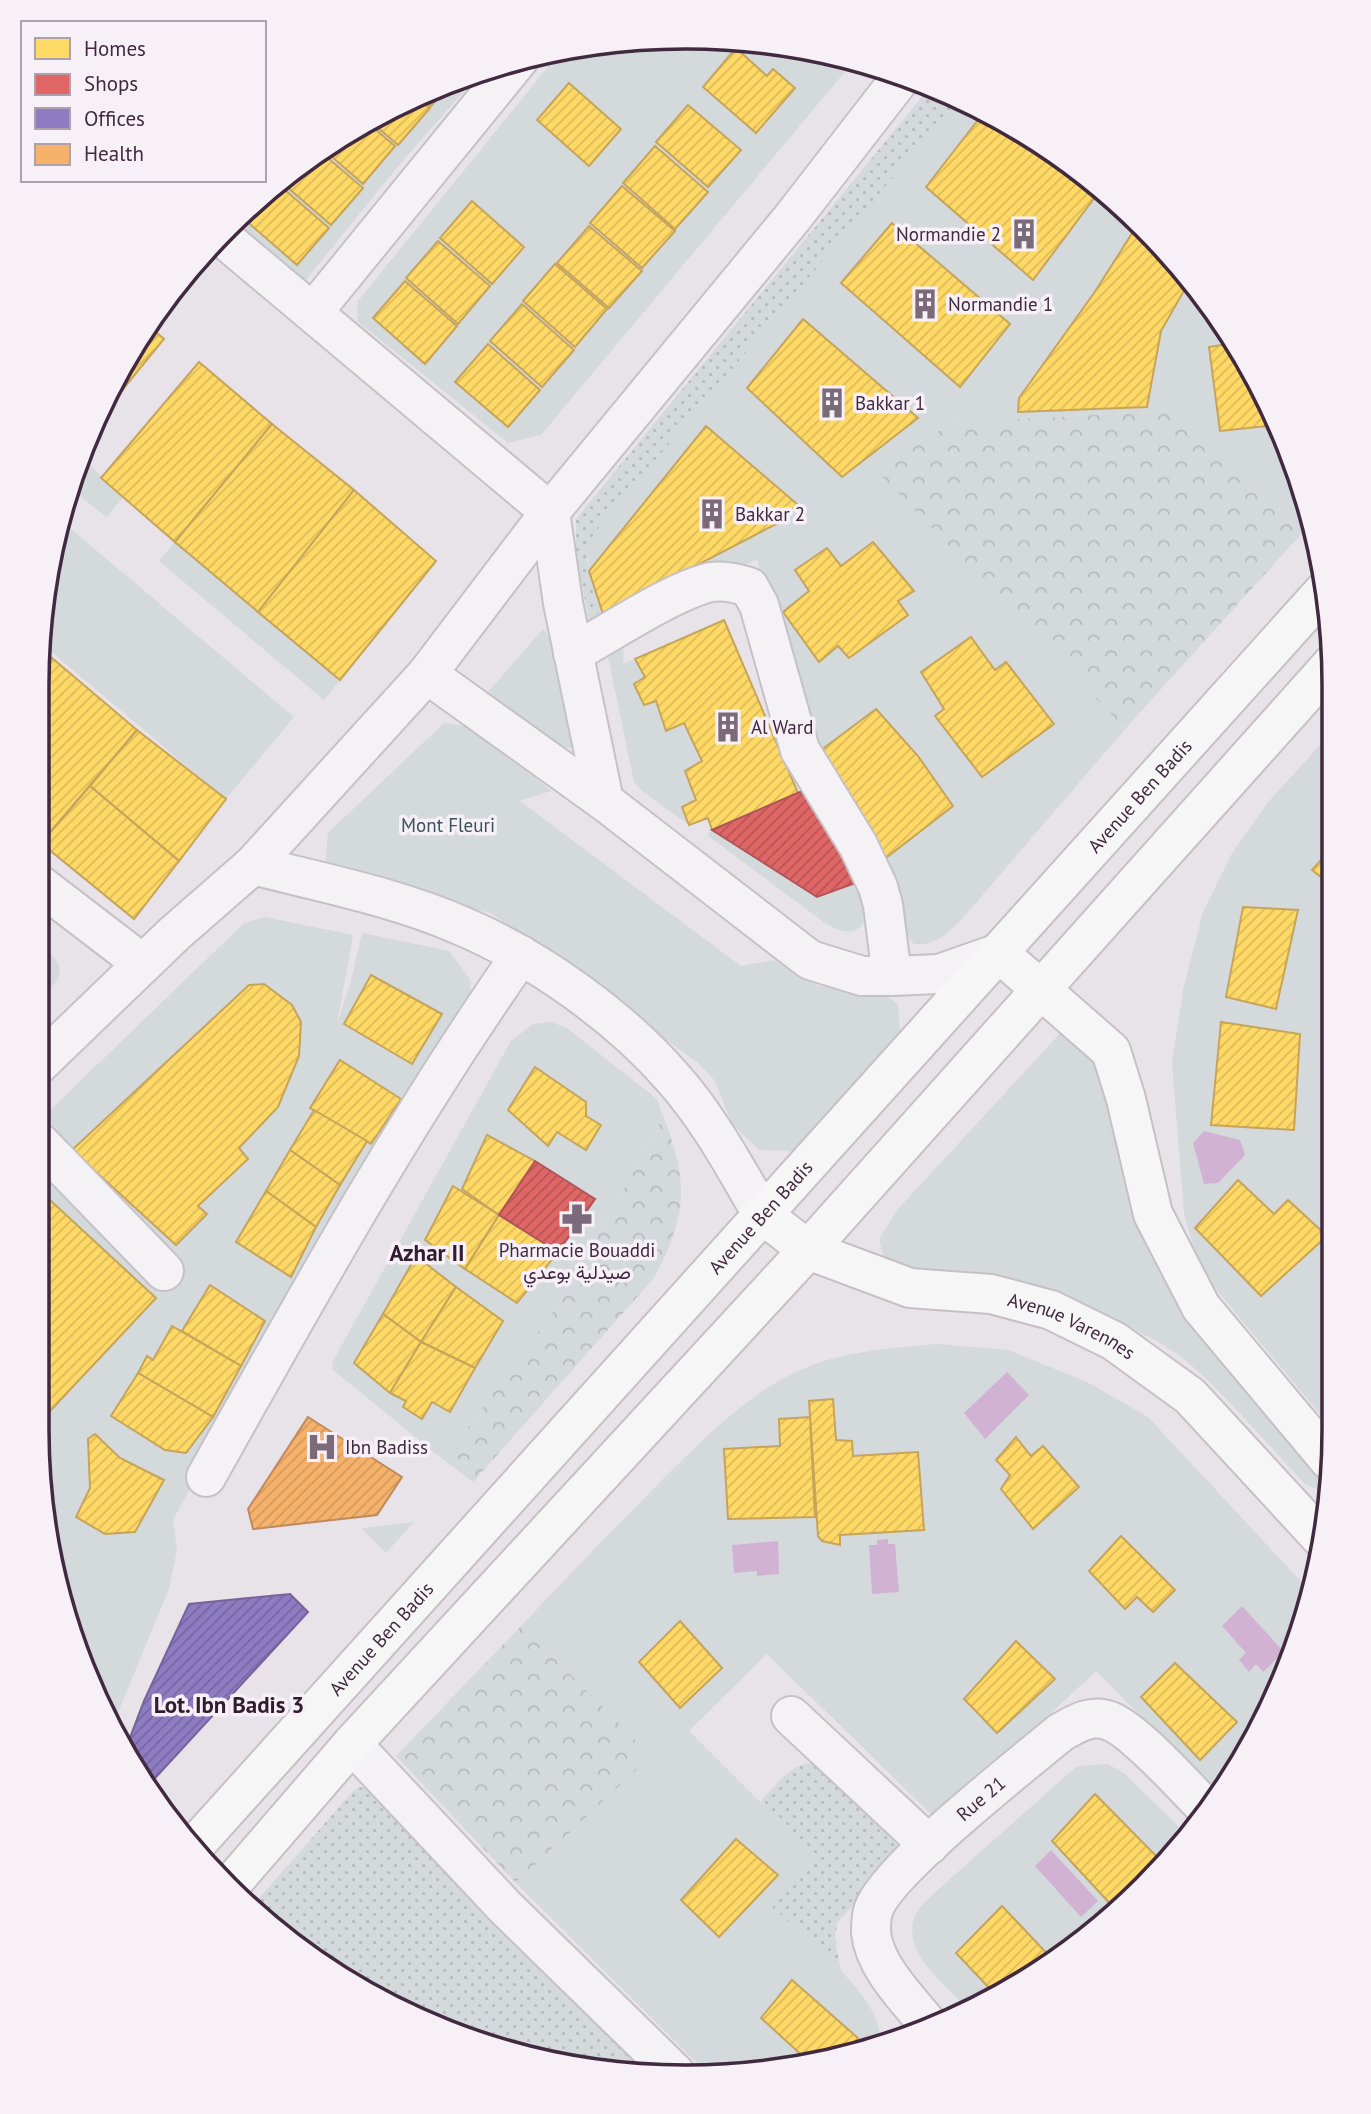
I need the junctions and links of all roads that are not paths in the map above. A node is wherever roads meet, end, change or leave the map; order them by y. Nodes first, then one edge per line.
1 (505, 76) edge
2 (895, 85) edge
3 (229, 242) edge
4 (313, 312) junction
5 (550, 512) junction
6 (1317, 599) edge
7 (573, 653) junction
8 (428, 674) junction
9 (1322, 675) edge
10 (604, 801) junction
11 (253, 865) junction
12 (49, 893) edge
13 (999, 953) junction
14 (521, 955) junction
15 (143, 964) junction
16 (892, 976) junction
17 (1041, 990) junction
18 (49, 1054) edge
19 (49, 1152) edge
20 (763, 1215) junction
21 (808, 1250) junction
22 (164, 1271) dead end
23 (1321, 1451) edge
24 (206, 1477) dead end
25 (1314, 1527) edge
26 (791, 1716) dead end
27 (352, 1744) junction
28 (1200, 1802) edge
29 (200, 1840) edge
30 (929, 1845) junction
31 (235, 1879) edge
32 (924, 2019) edge
33 (666, 2065) edge

1 - 4 street
2 - 5 street
3 - 4 street
4 - 5 street
5 - 7 street
5 - 8 street
6 - 13 main road, Avenue Ben Badis
7 - 10 street
7 - 16 street
8 - 10 street
8 - 11 street
9 - 17 main road
10 - 16 street
11 - 14 street
11 - 15 street
12 - 15 street
13 - 16 street
13 - 17 main road
13 - 20 main road, Avenue Ben Badis
14 - 20 street
14 - 24 street
15 - 18 street
17 - 21 main road
17 - 23 main road
19 - 22 street
20 - 21 main road, Avenue Varennes
20 - 29 main road, Avenue Ben Badis
21 - 25 main road, Avenue Varennes
21 - 27 main road
26 - 30 street
27 - 31 main road
27 - 33 street
28 - 30 street, Rue 21
30 - 32 street, Rue 21

